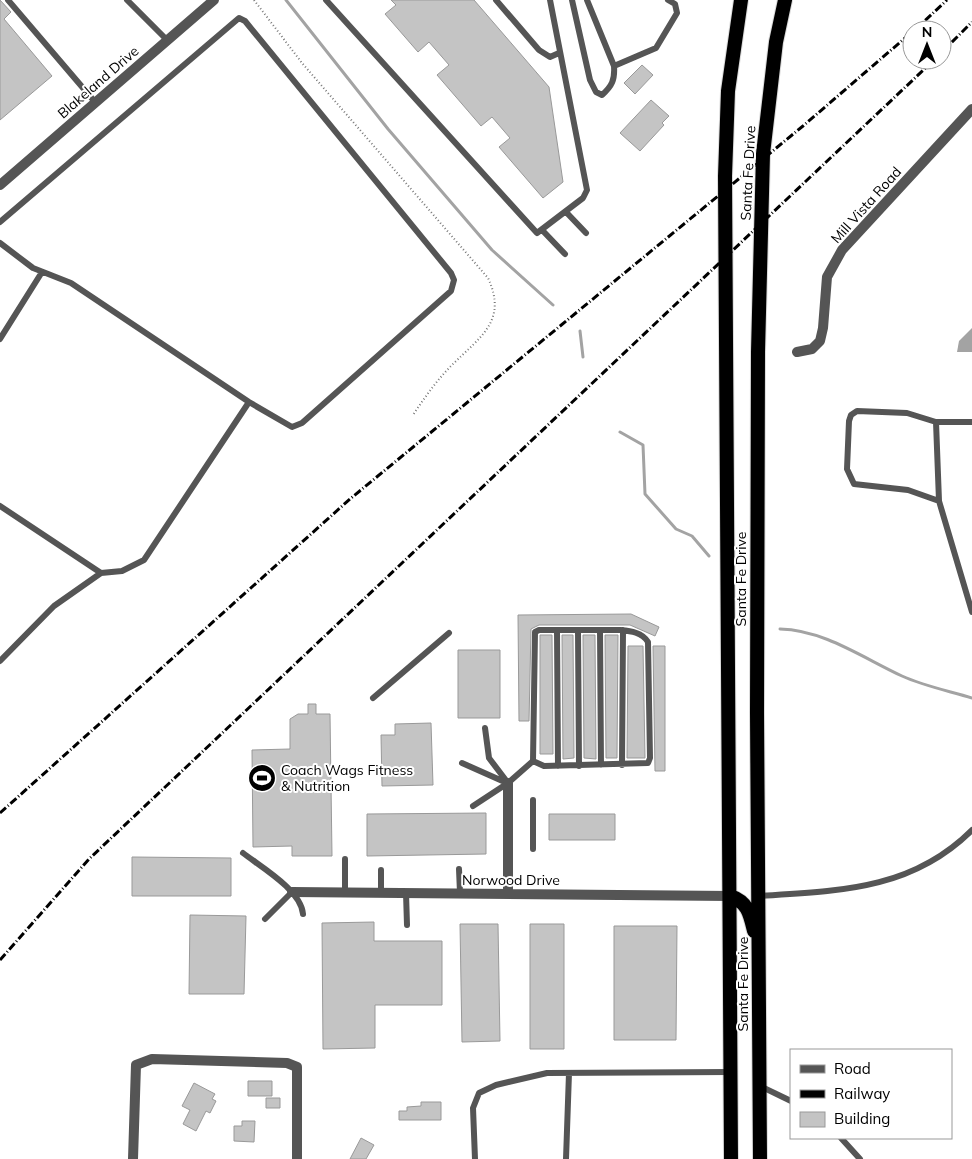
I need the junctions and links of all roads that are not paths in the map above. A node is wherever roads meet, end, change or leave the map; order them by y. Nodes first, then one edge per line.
1 (8, 0) edge
2 (126, 0) edge
3 (214, 0) edge
4 (326, 0) edge
5 (496, 0) edge
6 (550, 0) edge
7 (572, 0) edge
8 (587, 0) edge
9 (668, 0) edge
10 (741, 0) edge
11 (785, 0) edge
12 (167, 40) junction
13 (559, 53) junction
14 (614, 66) junction
15 (95, 102) junction
16 (972, 109) edge
17 (0, 184) edge
18 (566, 212) junction
19 (0, 222) edge
20 (543, 231) junction
21 (586, 233) dead end
22 (0, 243) edge
23 (565, 254) dead end
24 (42, 272) junction
25 (0, 339) edge
26 (797, 352) dead end
27 (249, 402) junction
28 (936, 422) junction
29 (972, 422) edge
30 (939, 501) junction
31 (0, 506) edge
32 (101, 573) junction
33 (972, 612) edge
34 (557, 630) junction
35 (578, 630) junction
36 (600, 630) junction
37 (623, 630) junction
38 (450, 633) dead end
39 (0, 662) edge
40 (373, 698) dead end
41 (485, 728) dead end
42 (533, 761) junction
43 (462, 762) dead end
44 (622, 765) junction
45 (558, 766) junction
46 (579, 766) junction
47 (601, 766) junction
48 (508, 783) junction
49 (533, 800) dead end
50 (473, 806) dead end
51 (972, 830) edge
52 (533, 849) dead end
53 (242, 853) dead end
54 (345, 859) dead end
55 (460, 869) dead end
56 (381, 870) dead end
57 (292, 892) junction
58 (345, 892) junction
59 (381, 892) junction
60 (406, 893) junction
61 (460, 893) junction
62 (508, 893) junction
63 (730, 896) junction
64 (760, 896) junction
65 (302, 914) dead end
66 (265, 919) dead end
67 (407, 925) dead end
68 (760, 952) junction
69 (732, 1072) junction
70 (569, 1074) junction
71 (760, 1086) junction
72 (790, 1101) edge
73 (842, 1139) edge
74 (133, 1159) edge
75 (297, 1159) edge
76 (475, 1159) edge
77 (566, 1159) edge
78 (731, 1159) edge
79 (760, 1159) edge
80 (860, 1159) edge

1 - 15 lane
2 - 12 lane
3 - 12 street, Blakeland Drive
4 - 20 lane
5 - 13 lane
6 - 13 lane
7 - 14 lane
8 - 14 lane
9 - 14 lane
10 - 63 highway, Santa Fe Drive
11 - 64 highway, Santa Fe Drive
12 - 15 street, Blakeland Drive
13 - 18 lane
15 - 17 street, Blakeland Drive
16 - 26 street, Mill Vista Road
18 - 20 lane
18 - 21 lane
19 - 27 lane
20 - 23 lane
22 - 24 lane
24 - 25 lane
24 - 27 lane
27 - 32 lane
28 - 29 lane
28 - 30 lane
28 - 30 lane
30 - 33 lane
31 - 32 lane
32 - 39 lane
34 - 35 lane
34 - 42 lane
34 - 45 lane
35 - 36 lane
35 - 46 lane
36 - 37 lane
36 - 47 lane
37 - 44 lane
37 - 44 lane
38 - 40 lane
41 - 48 lane
42 - 45 lane
42 - 48 lane
43 - 48 lane
44 - 47 lane
45 - 46 lane
46 - 47 lane
48 - 50 lane
48 - 62 street
49 - 52 lane
51 - 64 lane
53 - 57 lane
54 - 58 lane
55 - 61 lane
56 - 59 lane
57 - 58 street, Norwood Drive
57 - 65 lane
57 - 66 lane
58 - 59 street, Norwood Drive
59 - 60 street, Norwood Drive
60 - 61 street, Norwood Drive
60 - 67 lane
61 - 62 street, Norwood Drive
62 - 63 street, Norwood Drive
63 - 68 highway
63 - 69 highway, Santa Fe Drive
64 - 68 highway, Santa Fe Drive
68 - 71 highway, Santa Fe Drive
69 - 70 lane
69 - 78 highway, Santa Fe Drive
70 - 76 lane
70 - 77 lane
71 - 72 lane
71 - 79 highway, Santa Fe Drive
73 - 80 lane
74 - 75 street

